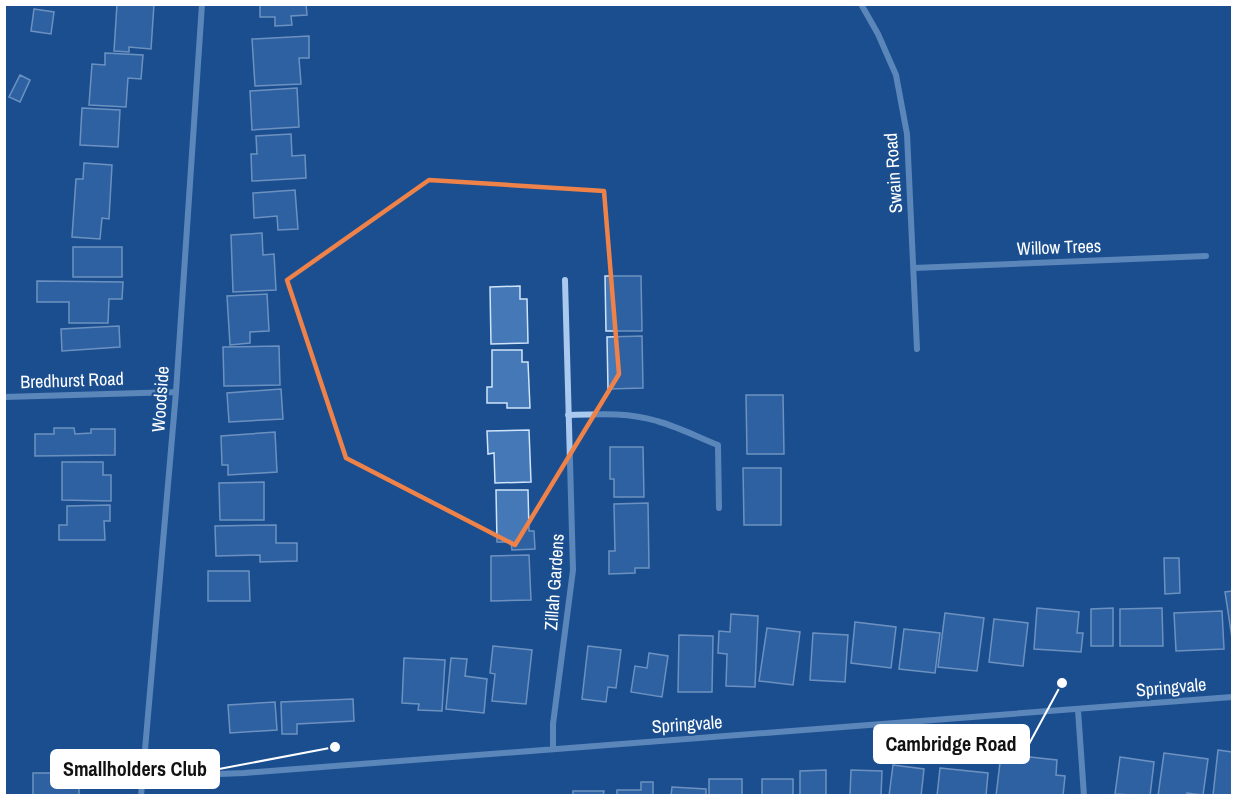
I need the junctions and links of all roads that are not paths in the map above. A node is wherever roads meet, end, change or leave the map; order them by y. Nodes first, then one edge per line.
1 (202, 4) edge
2 (861, 4) edge
3 (1206, 256) dead end
4 (914, 268) junction
5 (565, 279) dead end
6 (917, 349) dead end
7 (176, 392) junction
8 (4, 397) edge
9 (568, 415) junction
10 (719, 508) dead end
11 (1233, 696) edge
12 (1078, 710) junction
13 (553, 749) junction
14 (143, 777) junction
15 (141, 795) edge
16 (1084, 795) edge

1 - 7 street, Woodside
2 - 4 street, Swain Road
3 - 4 street, Willow Trees
4 - 6 street, Swain Road
5 - 9 street, Zillah Gardens
7 - 8 street, Bredhurst Road
7 - 14 street, Woodside
9 - 10 street
9 - 13 street, Zillah Gardens
11 - 12 street, Springvale
12 - 13 street, Springvale
12 - 16 street
13 - 14 street, Springvale
14 - 15 street, Woodside

